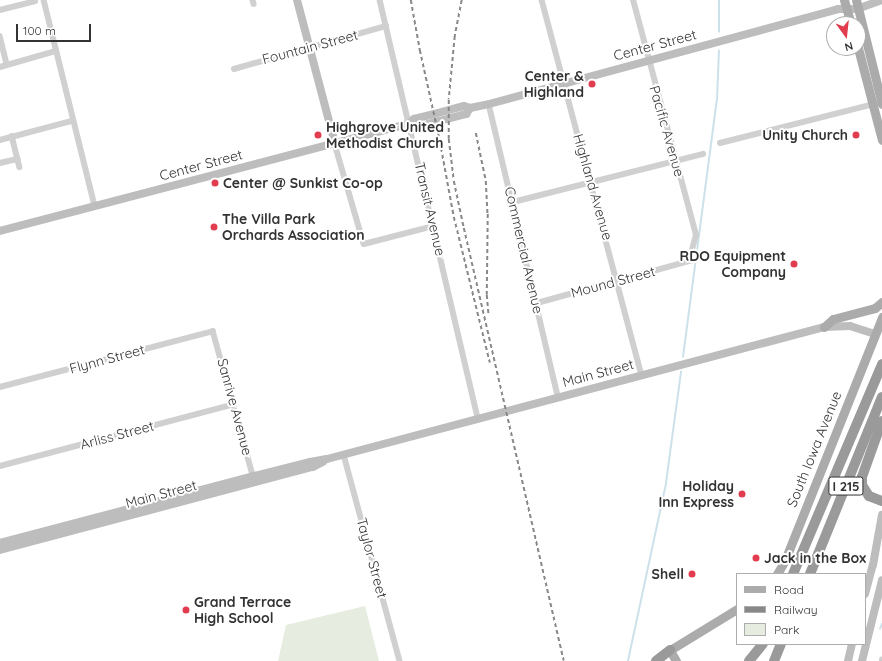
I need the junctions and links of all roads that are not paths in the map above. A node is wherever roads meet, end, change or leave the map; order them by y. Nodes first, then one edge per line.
1 (35, 0) edge
2 (44, 0) edge
3 (297, 0) edge
4 (380, 0) edge
5 (542, 0) edge
6 (633, 0) edge
7 (882, 0) edge
8 (22, 2) edge
9 (857, 2) edge
10 (845, 4) edge
11 (0, 10) edge
12 (849, 16) edge
13 (386, 26) junction
14 (0, 36) edge
15 (309, 48) junction
16 (56, 51) junction
17 (861, 56) edge
18 (648, 60) junction
19 (8, 64) junction
20 (0, 67) edge
21 (234, 69) dead end
22 (564, 83) junction
23 (879, 103) edge
24 (488, 104) junction
25 (72, 121) junction
26 (410, 124) junction
27 (12, 136) junction
28 (0, 140) edge
29 (882, 140) edge
30 (720, 143) dead end
31 (335, 144) junction
32 (703, 154) dead end
33 (18, 159) junction
34 (676, 161) junction
35 (0, 163) edge
36 (20, 167) dead end
37 (591, 182) junction
38 (513, 202) junction
39 (95, 206) junction
40 (434, 226) junction
41 (0, 231) edge
42 (689, 261) joint
43 (618, 280) junction
44 (882, 302) edge
45 (537, 303) junction
46 (882, 317) edge
47 (824, 327) junction
48 (214, 331) joint
49 (875, 334) junction
50 (882, 364) edge
51 (642, 375) junction
52 (0, 387) edge
53 (558, 397) junction
54 (882, 397) edge
55 (234, 404) junction
56 (478, 419) junction
57 (882, 421) edge
58 (344, 455) junction
59 (0, 466) edge
60 (255, 479) junction
61 (882, 501) edge
62 (882, 515) edge
63 (0, 543) edge
64 (0, 550) edge
65 (778, 573) edge
66 (793, 573) edge
67 (810, 573) edge
68 (882, 580) edge
69 (866, 590) edge
70 (736, 610) edge
71 (762, 645) edge
72 (763, 645) edge
73 (781, 645) edge
74 (852, 645) edge
75 (866, 645) edge
76 (866, 645) edge
77 (670, 650) junction
78 (400, 661) edge
79 (656, 661) edge
80 (665, 661) edge
81 (676, 661) edge
82 (749, 661) edge
83 (757, 661) edge
84 (774, 661) edge
85 (848, 661) edge
86 (862, 661) edge

1 - 8 street
2 - 16 street
3 - 15 street
4 - 13 street, Transit Avenue
5 - 22 street, Highland Avenue
6 - 18 street, Pacific Avenue
7 - 9 street, Center Street
8 - 11 street
9 - 10 street, Center Street
9 - 23 main road
10 - 12 main road
10 - 18 street, Center Street
13 - 15 street, Fountain Street
13 - 26 street, Transit Avenue
14 - 19 street
15 - 21 street, Fountain Street
15 - 31 street
16 - 19 street
16 - 25 street
17 - 23 main road
18 - 22 street, Center Street
18 - 34 street, Pacific Avenue
19 - 20 street
22 - 24 street, Center Street
22 - 37 street, Highland Avenue
23 - 29 main road
23 - 30 street
24 - 26 street, Center Street
24 - 38 street, Commercial Avenue
25 - 27 street
25 - 39 street
26 - 31 street, Center Street
26 - 40 street, Transit Avenue
27 - 28 street
27 - 33 street
31 - 39 street, Center Street
31 - 40 street
32 - 34 street
33 - 35 street
33 - 36 street
34 - 37 street
34 - 42 street, Pacific Avenue
37 - 38 street
37 - 43 street, Highland Avenue
38 - 45 street, Commercial Avenue
39 - 41 street, Center Street
40 - 56 street, Transit Avenue
42 - 43 street, Mound Street
43 - 45 street, Mound Street
43 - 51 street, Highland Avenue
44 - 47 main road
45 - 53 street, Commercial Avenue
46 - 49 main road, South Iowa Avenue
47 - 49 street, Main Street
47 - 51 street, Main Street
48 - 52 street, Flynn Street
48 - 55 street, Sanrive Avenue
49 - 65 main road, South Iowa Avenue
50 - 66 highway, I 215
51 - 53 street, Main Street
53 - 56 street, Main Street
54 - 67 highway, I 215
55 - 59 street, Arliss Street
55 - 60 street, Sanrive Avenue
56 - 58 street, Main Street
57 - 61 highway
58 - 60 street, Main Street
58 - 78 street, Taylor Street
60 - 63 street, Main Street
60 - 64 street, Main Street
62 - 69 street
68 - 76 street
70 - 77 main road
71 - 82 highway
72 - 83 highway
73 - 84 highway
74 - 85 street
75 - 86 street
77 - 79 highway
77 - 80 highway
77 - 81 main road

